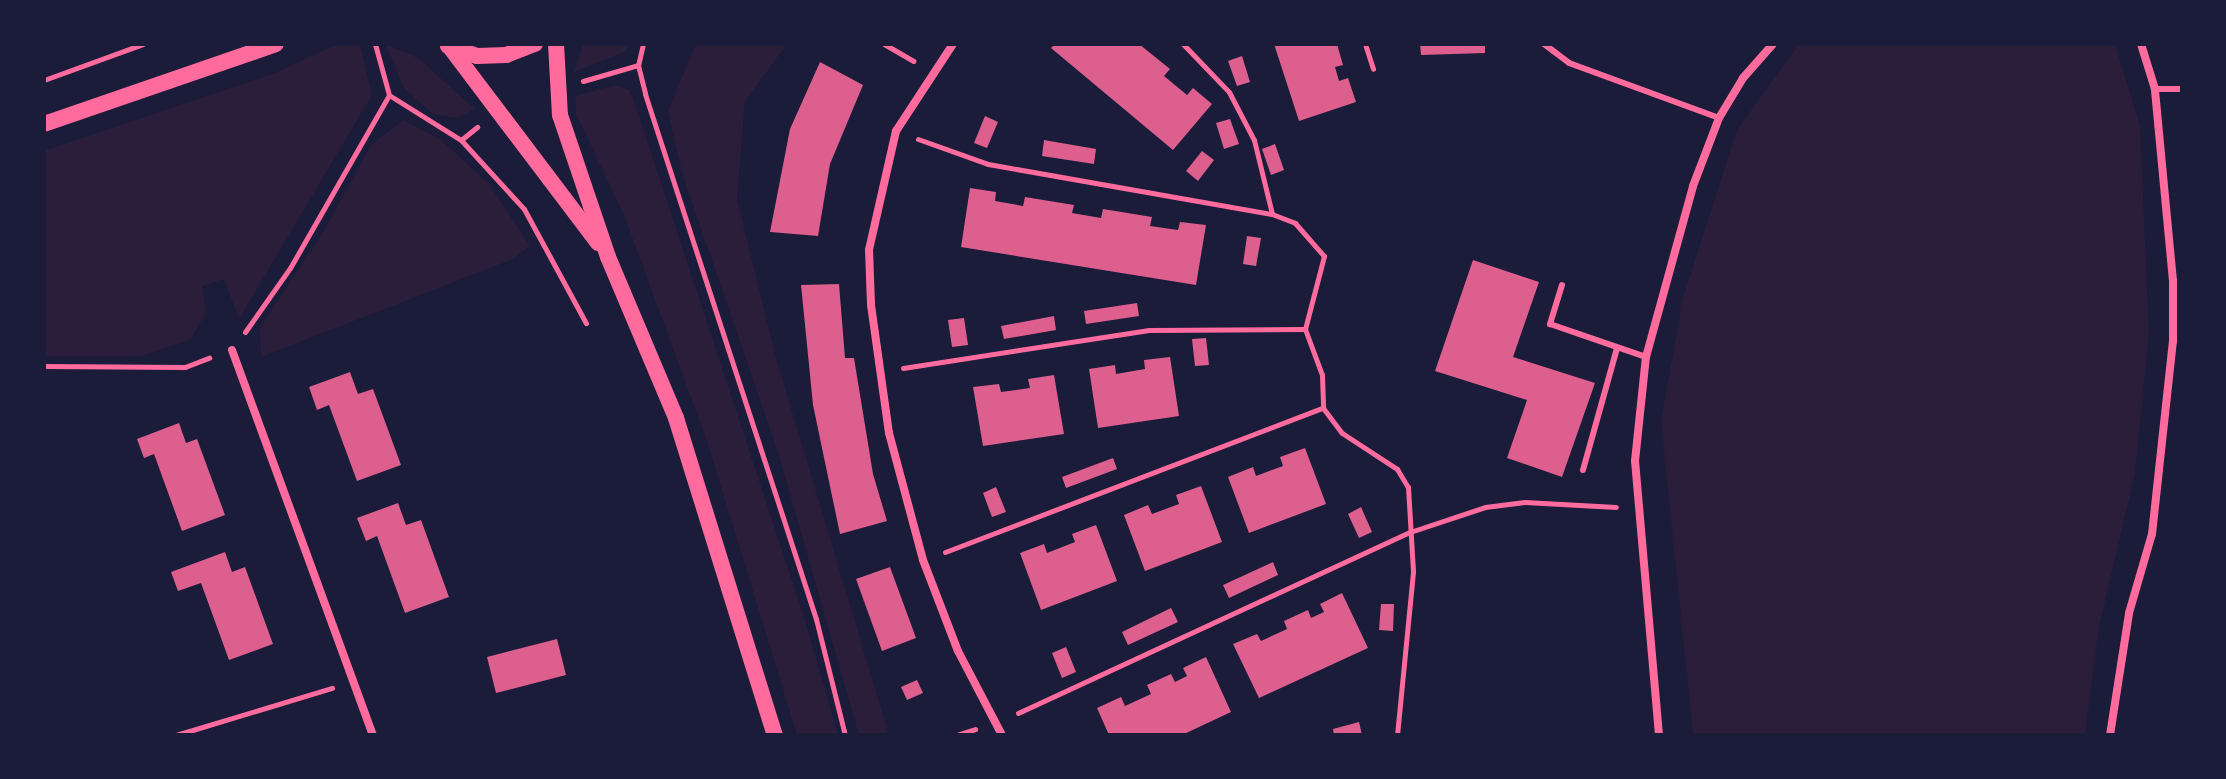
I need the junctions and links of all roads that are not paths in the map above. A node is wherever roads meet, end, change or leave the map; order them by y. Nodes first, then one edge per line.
1 (238, 44) edge
2 (276, 44) edge
3 (535, 44) edge
4 (556, 44) edge
5 (953, 44) edge
6 (1544, 44) edge
7 (1773, 44) edge
8 (2141, 44) edge
9 (448, 45) edge
10 (187, 75) junction
11 (2155, 89) junction
12 (2182, 89) edge
13 (1719, 118) junction
14 (44, 124) edge
15 (608, 257) junction
16 (1562, 285) dead end
17 (1617, 348) junction
18 (232, 350) road end
19 (1646, 357) junction
20 (1583, 470) dead end
21 (373, 735) edge
22 (775, 735) edge
23 (1002, 735) edge
24 (1659, 735) edge
25 (2110, 735) edge

1 - 10 main road
2 - 10 main road
3 - 9 main road
4 - 15 main road
5 - 23 street
6 - 13 lane
7 - 13 street
8 - 11 street
9 - 15 main road
10 - 14 main road
11 - 12 lane
11 - 25 street
13 - 19 street
15 - 22 main road
16 - 17 lane
17 - 19 lane
17 - 20 lane
18 - 21 street
19 - 24 street

